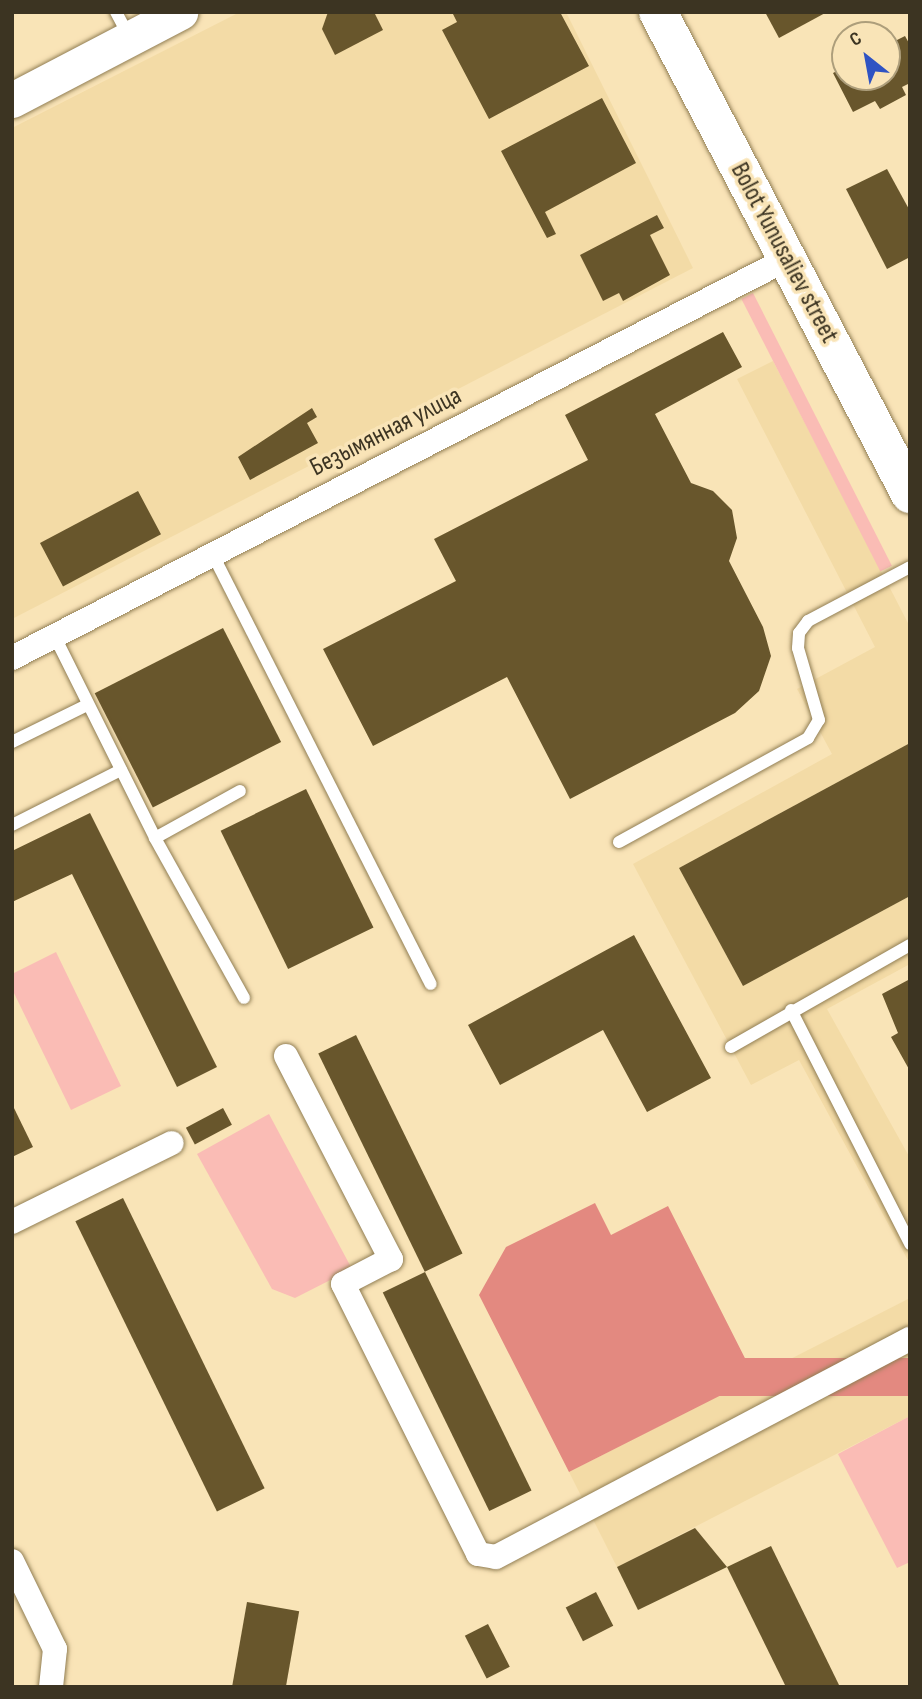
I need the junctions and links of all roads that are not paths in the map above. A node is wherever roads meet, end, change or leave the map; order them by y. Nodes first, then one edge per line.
1 (180, 12) edge
2 (658, 12) edge
3 (123, 25) edge
4 (12, 100) edge
5 (787, 259) junction
6 (910, 494) edge
7 (213, 555) junction
8 (910, 567) edge
9 (55, 637) junction
10 (12, 658) edge
11 (87, 705) junction
12 (12, 742) edge
13 (121, 770) junction
14 (240, 791) dead end
15 (12, 825) edge
16 (155, 838) junction
17 (620, 842) dead end
18 (910, 945) edge
19 (431, 984) dead end
20 (244, 998) dead end
21 (791, 1010) junction
22 (731, 1047) dead end
23 (286, 1056) dead end
24 (172, 1143) dead end
25 (12, 1222) edge
26 (910, 1244) edge
27 (910, 1339) edge
28 (12, 1561) edge
29 (51, 1687) edge

1 - 3 main road
2 - 5 main road, Bolot Yunusaliev street
3 - 4 main road
5 - 6 main road, Bolot Yunusaliev street
5 - 7 street, Безымянная улица
7 - 9 street, Безымянная улица
7 - 19 lane
8 - 17 lane
9 - 10 street, Безымянная улица
9 - 11 lane
11 - 12 lane
11 - 13 lane
13 - 15 lane
13 - 16 lane
14 - 16 lane
16 - 20 lane
18 - 21 lane
21 - 22 lane
21 - 26 lane
23 - 27 street
24 - 25 street
28 - 29 street

